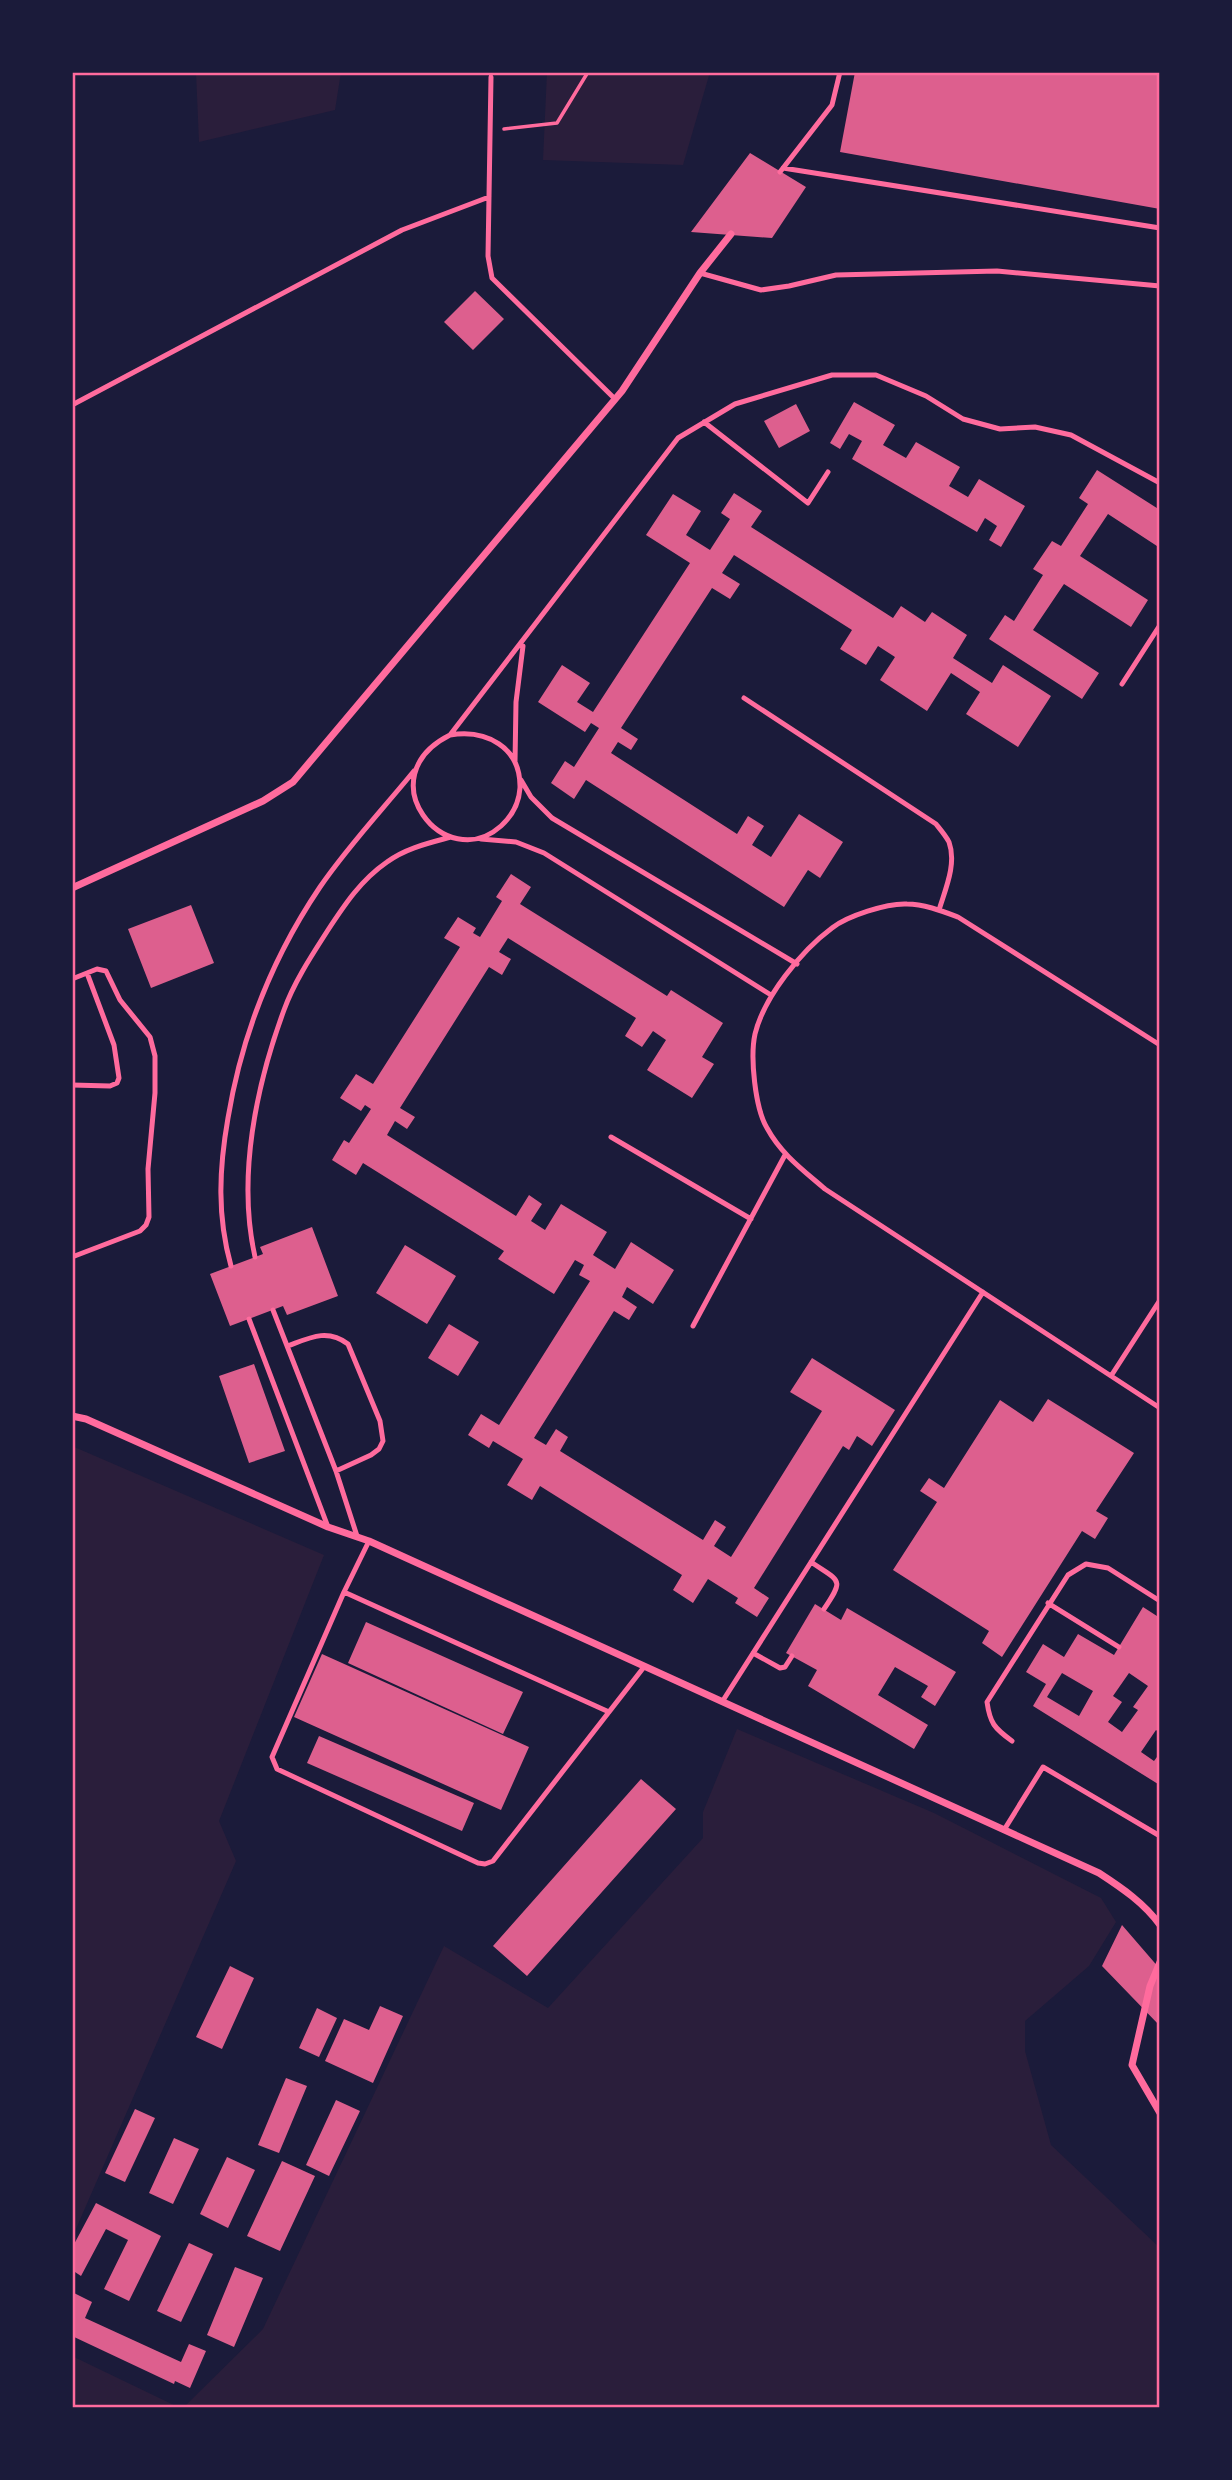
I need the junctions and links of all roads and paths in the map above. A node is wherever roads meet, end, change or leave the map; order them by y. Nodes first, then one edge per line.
1 (588, 72) edge
2 (840, 72) edge
3 (491, 78) dead end
4 (490, 131) junction
5 (489, 197) junction
6 (1160, 228) edge
7 (731, 234) dead end
8 (700, 273) junction
9 (1160, 286) edge
10 (615, 399) junction
11 (72, 405) edge
12 (704, 422) junction
13 (828, 472) dead end
14 (1160, 483) edge
15 (1160, 625) edge
16 (523, 643) junction
17 (1122, 684) dead end
18 (744, 698) dead end
19 (450, 735) junction
20 (515, 763) junction
21 (416, 769) junction
22 (519, 777) junction
23 (451, 837) junction
24 (474, 838) junction
25 (72, 888) edge
26 (939, 910) junction
27 (796, 964) junction
28 (87, 973) junction
29 (72, 979) edge
30 (771, 995) junction
31 (1160, 1045) edge
32 (72, 1085) edge
33 (611, 1137) dead end
34 (785, 1155) junction
35 (751, 1219) junction
36 (72, 1257) edge
37 (256, 1257) dead end
38 (231, 1266) dead end
39 (983, 1292) junction
40 (1160, 1300) edge
41 (273, 1310) dead end
42 (249, 1319) dead end
43 (693, 1326) dead end
44 (288, 1346) junction
45 (1111, 1377) junction
46 (1160, 1408) edge
47 (72, 1416) edge
48 (337, 1471) junction
49 (328, 1527) junction
50 (357, 1538) junction
51 (369, 1541) junction
52 (811, 1562) junction
53 (344, 1592) junction
54 (1160, 1601) edge
55 (1048, 1603) junction
56 (824, 1609) dead end
57 (1119, 1647) dead end
58 (753, 1653) junction
59 (792, 1656) dead end
60 (644, 1667) junction
61 (722, 1702) junction
62 (609, 1712) junction
63 (1012, 1741) dead end
64 (1004, 1830) junction
65 (1160, 1836) edge
66 (1160, 1925) edge
67 (1160, 1962) edge
68 (1160, 2113) edge

1 - 4 path
2 - 6 lane
3 - 4 lane
4 - 5 lane
5 - 10 lane
5 - 11 lane
7 - 8 street
8 - 9 lane
8 - 10 street
10 - 25 street
12 - 13 lane
12 - 14 lane
12 - 16 lane
15 - 17 lane
16 - 19 lane
16 - 20 lane
18 - 26 lane
19 - 20 lane
19 - 21 lane
20 - 22 lane
21 - 23 lane
21 - 38 lane
22 - 24 lane
22 - 27 lane
23 - 24 lane
23 - 37 lane
24 - 30 lane
26 - 27 lane
26 - 31 lane
27 - 30 lane
28 - 29 lane
28 - 32 lane
28 - 36 lane
30 - 34 lane
33 - 35 lane
34 - 35 lane
34 - 39 lane
35 - 43 lane
39 - 45 lane
39 - 52 lane
40 - 45 lane
41 - 44 lane
42 - 49 lane
44 - 48 lane
44 - 48 lane
45 - 46 lane
47 - 49 street
48 - 50 lane
49 - 50 street
50 - 51 street
51 - 53 lane
51 - 60 street
52 - 56 lane
52 - 58 lane
53 - 62 lane
53 - 62 lane
54 - 55 lane
55 - 57 lane
55 - 63 lane
58 - 59 lane
58 - 61 lane
60 - 61 street
60 - 62 lane
61 - 64 street
64 - 65 lane
64 - 66 street
67 - 68 street

